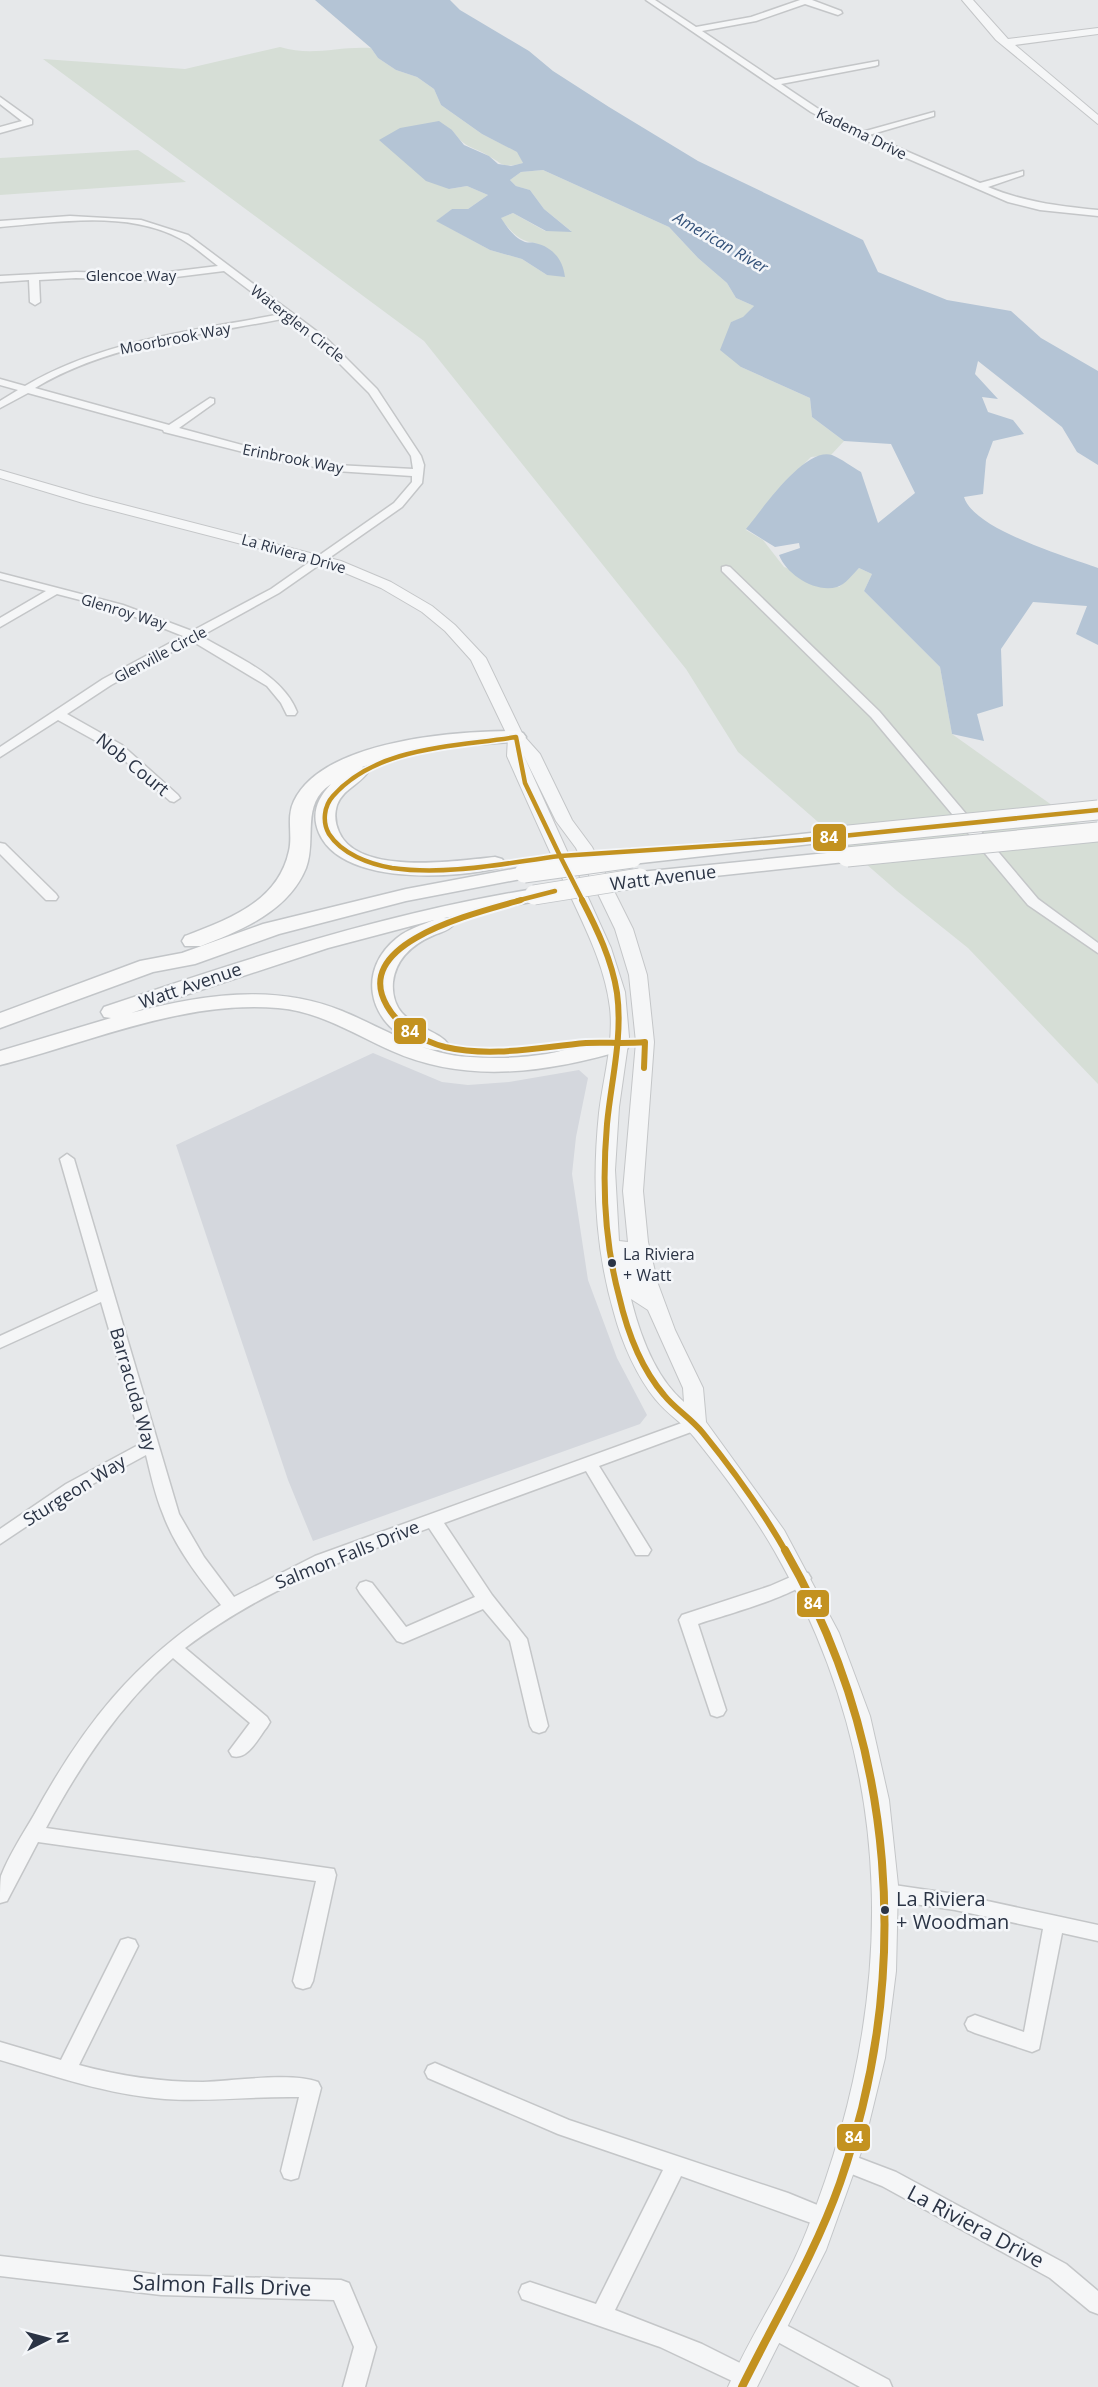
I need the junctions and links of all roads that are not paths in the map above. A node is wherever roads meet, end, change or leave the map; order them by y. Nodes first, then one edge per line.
1 (650, 0) edge
2 (967, 0) edge
3 (806, 1) edge
4 (838, 13) dead end
5 (695, 30) junction
6 (1098, 31) edge
7 (1006, 43) junction
8 (874, 63) dead end
9 (774, 83) junction
10 (0, 100) edge
11 (931, 114) dead end
12 (1098, 122) edge
13 (0, 130) edge
14 (861, 135) junction
15 (1020, 173) dead end
16 (981, 186) junction
17 (1098, 213) edge
18 (0, 224) edge
19 (227, 268) junction
20 (34, 277) junction
21 (0, 279) edge
22 (35, 302) dead end
23 (290, 315) junction
24 (0, 382) edge
25 (24, 389) junction
26 (210, 401) dead end
27 (0, 405) edge
28 (168, 430) junction
29 (419, 473) junction
30 (0, 474) edge
31 (322, 559) junction
32 (726, 569) dead end
33 (0, 576) edge
34 (56, 590) junction
35 (0, 623) edge
36 (192, 636) junction
37 (291, 712) dead end
38 (59, 715) junction
39 (516, 737) junction
40 (0, 753) edge
41 (174, 798) dead end
42 (1098, 810) edge
43 (1098, 832) edge
44 (0, 847) edge
45 (523, 867) junction
46 (534, 895) junction
47 (51, 897) dead end
48 (1098, 949) edge
49 (148, 966) junction
50 (0, 1021) edge
51 (619, 1044) junction
52 (0, 1057) edge
53 (67, 1159) dead end
54 (607, 1229) junction
55 (106, 1294) junction
56 (657, 1307) junction
57 (0, 1342) edge
58 (696, 1424) junction
59 (151, 1445) junction
60 (590, 1464) junction
61 (433, 1520) junction
62 (0, 1538) edge
63 (642, 1550) dead end
64 (802, 1578) junction
65 (366, 1588) dead end
66 (486, 1600) junction
67 (231, 1605) junction
68 (173, 1648) junction
69 (717, 1710) dead end
70 (539, 1726) dead end
71 (238, 1751) dead end
72 (34, 1834) junction
73 (887, 1892) junction
74 (0, 1895) edge
75 (1054, 1924) junction
76 (1098, 1933) edge
77 (128, 1946) dead end
78 (303, 1981) dead end
79 (975, 2024) dead end
80 (0, 2051) edge
81 (67, 2069) junction
82 (435, 2072) dead end
83 (846, 2162) junction
84 (676, 2166) junction
85 (291, 2171) dead end
86 (825, 2218) junction
87 (0, 2266) edge
88 (530, 2292) dead end
89 (1098, 2304) edge
90 (602, 2315) junction
91 (771, 2327) junction
92 (744, 2382) edge
93 (354, 2387) edge
94 (880, 2387) edge

1 - 5 street, Kadema Drive
2 - 7 street
3 - 4 street
3 - 5 street
5 - 9 street, Kadema Drive
6 - 7 street
7 - 12 street
8 - 9 street
9 - 14 street, Kadema Drive
10 - 13 street
11 - 14 street
14 - 16 street, Kadema Drive
15 - 16 street
16 - 17 street, Kadema Drive
18 - 19 street, Waterglen Circle
19 - 20 street, Glencoe Way
19 - 23 street, Waterglen Circle
20 - 21 street, Glencoe Way
20 - 22 street
23 - 25 street, Moorbrook Way
23 - 29 street, Waterglen Circle
24 - 25 street, Erinbrook Way
25 - 27 street, Moorbrook Way
25 - 28 street, Erinbrook Way
26 - 28 street
28 - 29 street, Erinbrook Way
29 - 31 street
30 - 31 street, La Riviera Drive
31 - 36 street, Glenville Circle
31 - 39 street, La Riviera Drive
32 - 48 street
33 - 34 street, Glenroy Way
34 - 35 street
34 - 36 street, Glenroy Way
36 - 37 street, Glenroy Way
36 - 38 street, Glenville Circle
38 - 40 street, Glenville Circle
38 - 41 street, Nob Court
39 - 45 main road
39 - 49 main road
39 - 51 street, La Riviera Drive
39 - 56 street, La Riviera Drive
42 - 45 main road, Watt Avenue, bridge
43 - 46 main road, Watt Avenue, bridge
44 - 47 street
45 - 49 main road, Watt Avenue
46 - 51 main road
46 - 52 main road, Watt Avenue
49 - 50 main road, Watt Avenue
51 - 52 main road
51 - 54 street, La Riviera Drive
53 - 55 street, Barracuda Way
54 - 56 street
54 - 58 street, La Riviera Drive
55 - 57 street
55 - 59 street, Barracuda Way
56 - 58 street, La Riviera Drive
58 - 60 street, Salmon Falls Drive
58 - 64 street, La Riviera Drive
59 - 62 street, Sturgeon Way
59 - 67 street, Barracuda Way
60 - 61 street, Salmon Falls Drive
60 - 63 street
61 - 66 street, Salmon Falls Drive
61 - 67 street, Salmon Falls Drive
64 - 69 street
64 - 73 street, La Riviera Drive
65 - 66 street
66 - 70 street, Salmon Falls Drive
67 - 68 street, Salmon Falls Drive
68 - 71 street
68 - 72 street, Salmon Falls Drive
72 - 74 street, Salmon Falls Drive
72 - 78 street
73 - 75 street
73 - 83 street, La Riviera Drive
75 - 76 street
75 - 79 street
77 - 81 street
80 - 81 street
81 - 85 street
82 - 84 street
83 - 86 street, La Riviera Drive
83 - 89 street, La Riviera Drive
84 - 86 street
84 - 90 street
86 - 91 street, La Riviera Drive
87 - 93 street, Salmon Falls Drive
88 - 90 street, La Riviera Drive
90 - 92 street, La Riviera Drive
91 - 92 street, La Riviera Drive
91 - 94 street

